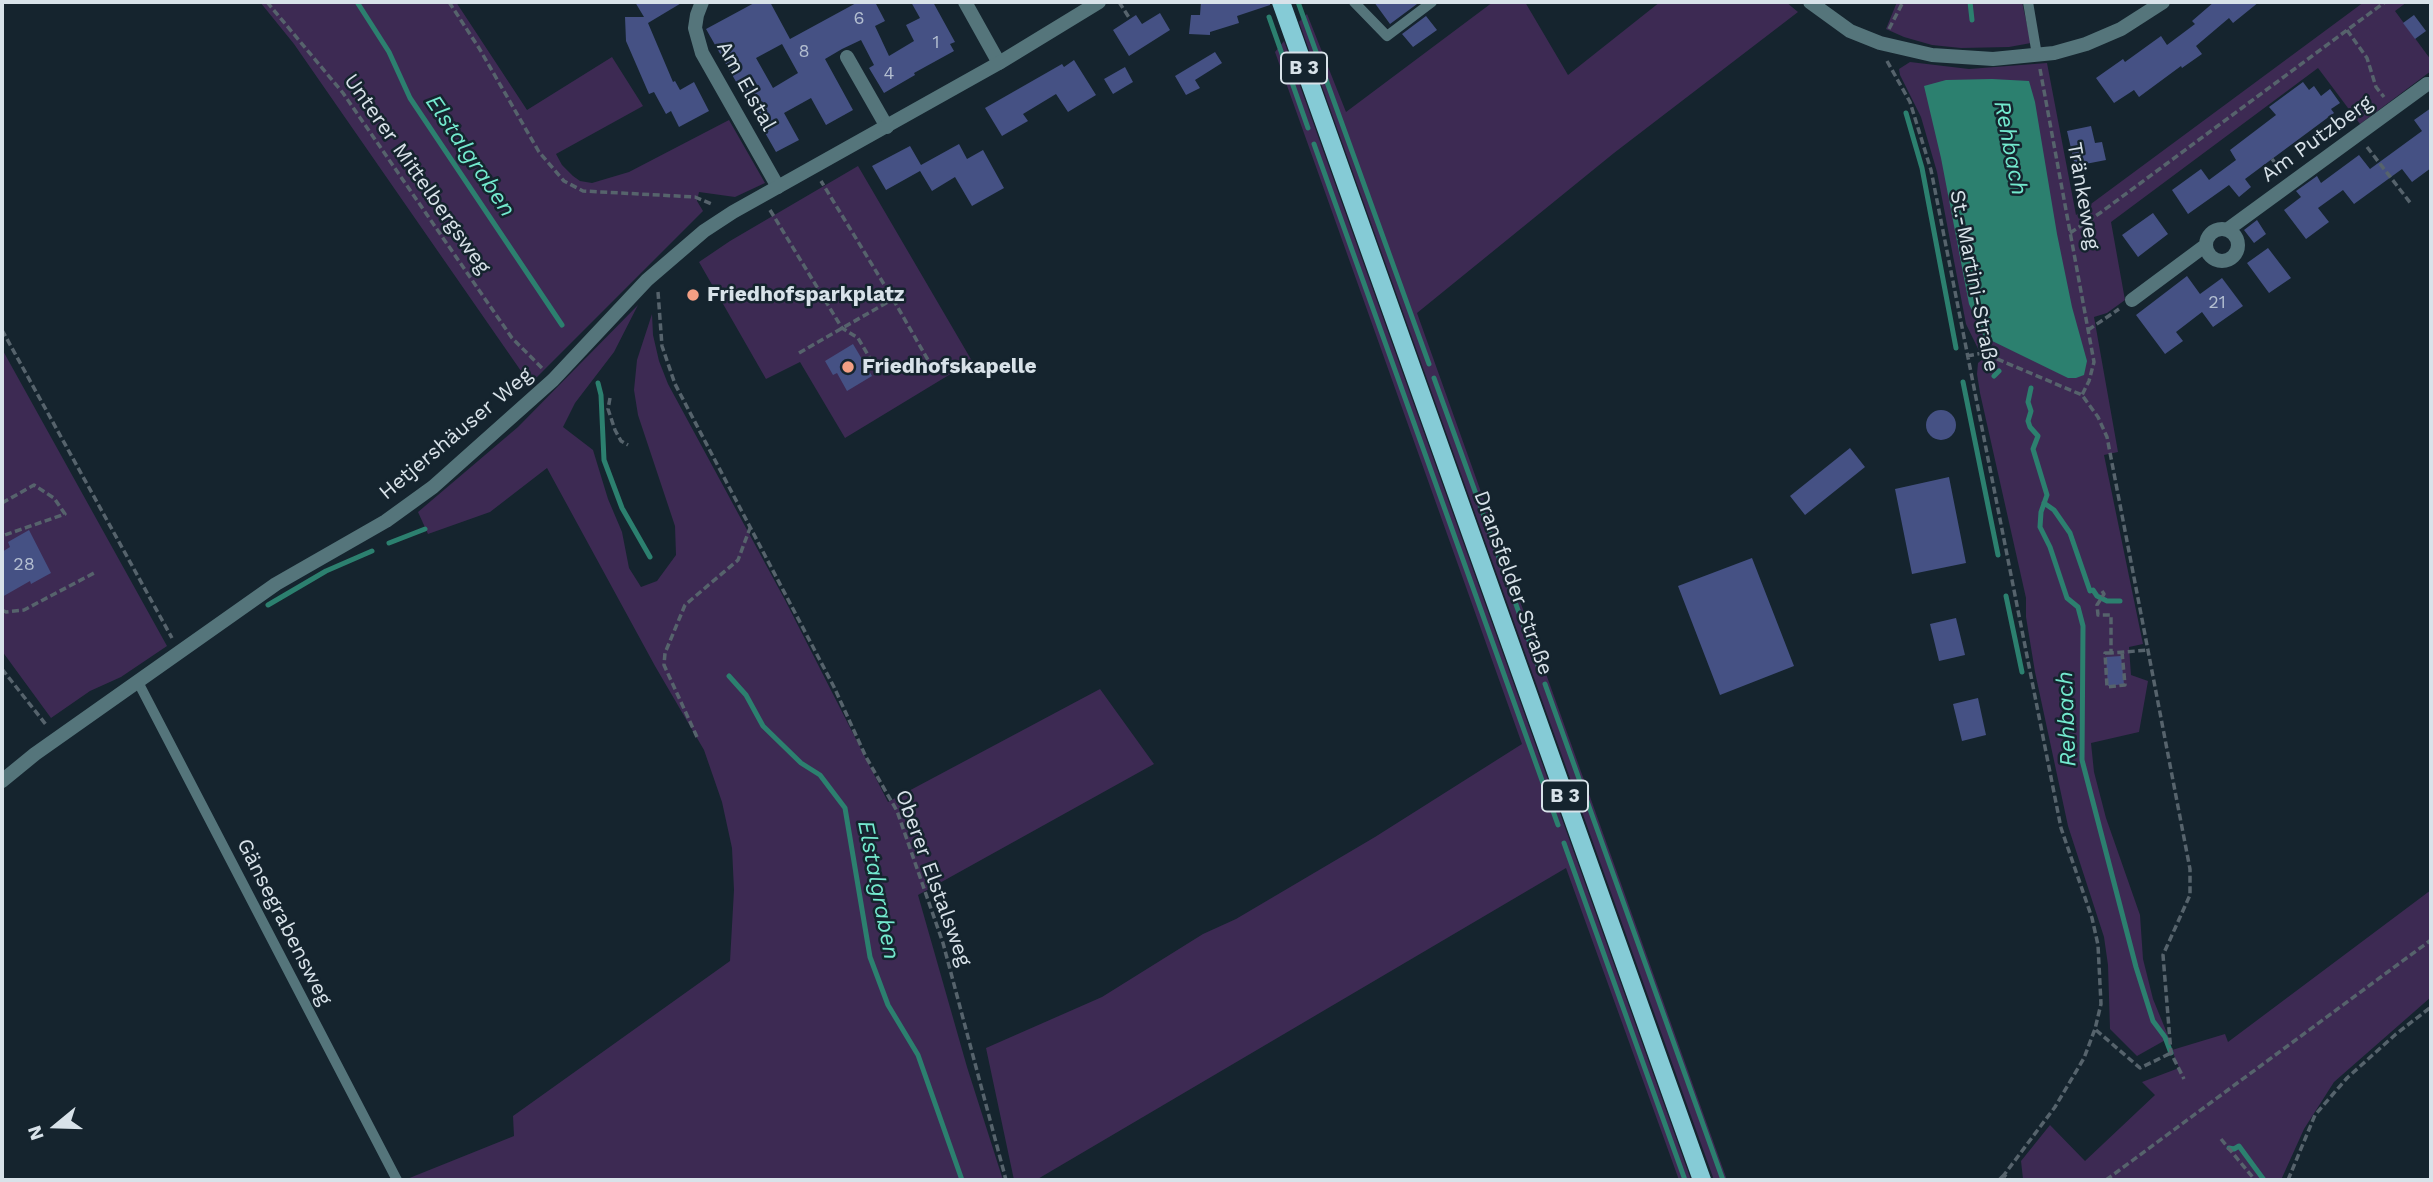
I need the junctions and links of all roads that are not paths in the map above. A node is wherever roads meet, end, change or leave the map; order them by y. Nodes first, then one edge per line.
1 (702, 2) edge
2 (965, 2) edge
3 (1099, 2) edge
4 (1281, 2) edge
5 (1354, 2) edge
6 (1432, 2) edge
7 (1811, 2) edge
8 (2028, 2) edge
9 (2163, 2) edge
10 (2038, 55) junction
11 (846, 57) dead end
12 (999, 63) junction
13 (2431, 85) edge
14 (887, 127) junction
15 (778, 187) junction
16 (2227, 230) junction
17 (2206, 245) junction
18 (2132, 300) road end
19 (138, 682) junction
20 (2, 781) edge
21 (397, 1180) edge
22 (1702, 1180) edge

1 - 15 street, Am Elstal
2 - 12 street
3 - 12 street, Hetjershäuser Weg
4 - 22 main road, Dransfelder Straße / B 3
5 - 6 lane
7 - 10 street
8 - 10 lane
9 - 10 street
11 - 14 street
12 - 14 street, Hetjershäuser Weg
13 - 16 street, Am Putzberg
14 - 15 street, Hetjershäuser Weg
15 - 19 street, Hetjershäuser Weg
16 - 17 street, Am Putzberg
16 - 17 street
17 - 18 street, Am Putzberg
19 - 20 street, Hetjershäuser Weg
19 - 21 lane, Gänsegrabensweg

